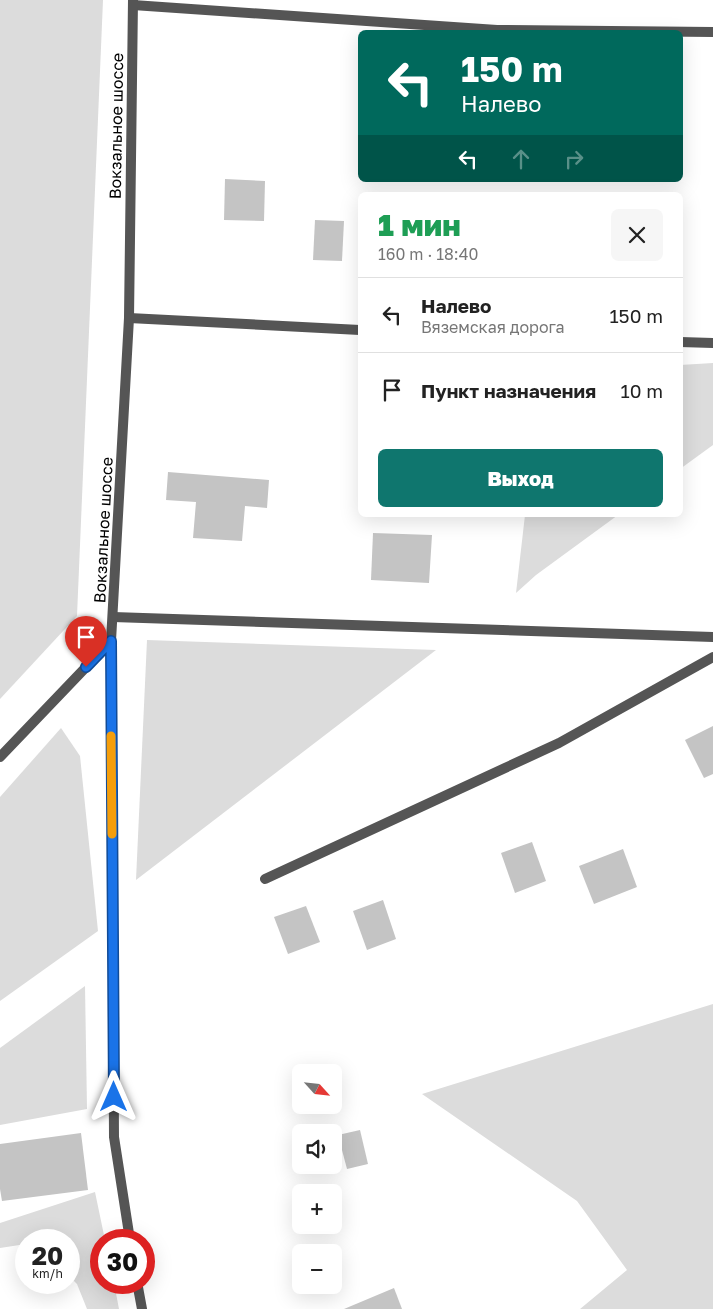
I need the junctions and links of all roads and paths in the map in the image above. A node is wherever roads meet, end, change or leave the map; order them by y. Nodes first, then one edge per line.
1 (133, 3) edge
2 (496, 30) edge
3 (683, 32) edge
4 (713, 32) edge
5 (129, 318) junction
6 (358, 330) edge
7 (683, 342) edge
8 (713, 343) edge
9 (113, 617) junction
10 (713, 637) edge
11 (111, 641) junction
12 (713, 657) edge
13 (0, 757) edge
14 (265, 879) dead end
15 (128, 1229) edge
16 (139, 1294) edge
17 (142, 1309) edge

1 - 2 street
1 - 5 street, Вокзальное шоссе
3 - 4 street
5 - 6 street
5 - 9 street, Вокзальное шоссе
7 - 8 street
9 - 10 street
9 - 11 street, Вокзальное шоссе
11 - 13 street
11 - 15 street, Вокзальное шоссе
12 - 14 street
16 - 17 street

